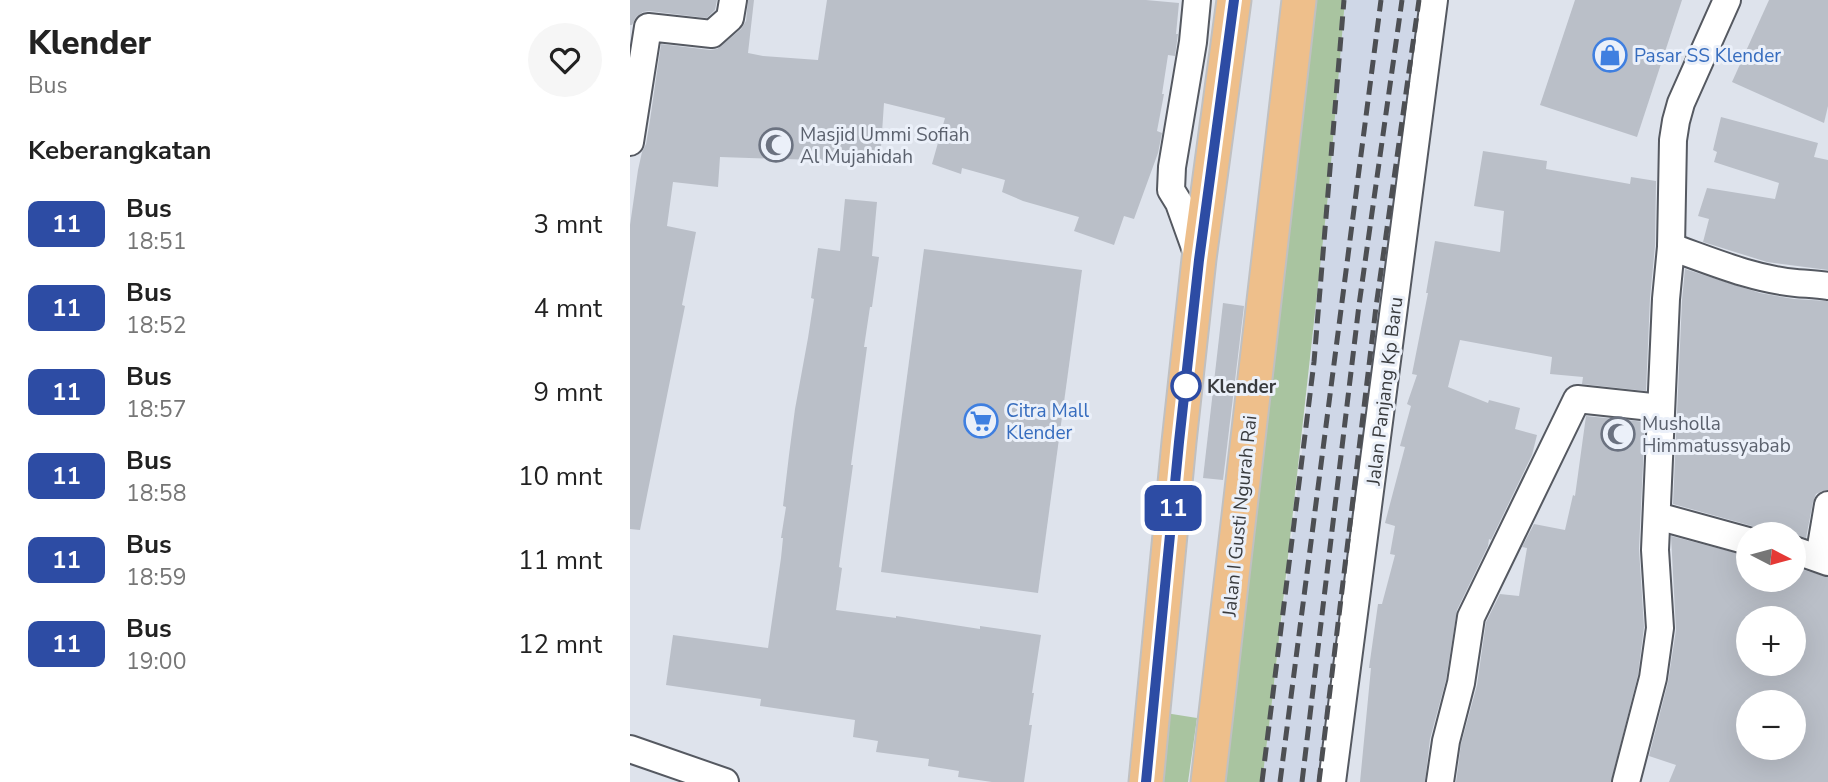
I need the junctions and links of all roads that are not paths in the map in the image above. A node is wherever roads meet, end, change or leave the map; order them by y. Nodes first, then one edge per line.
1 (733, 0) edge
2 (1197, 0) edge
3 (1234, 0) edge
4 (1299, 0) edge
5 (1434, 0) edge
6 (1727, 0) edge
7 (630, 142) edge
8 (1671, 247) junction
9 (1192, 259) junction
10 (1828, 286) edge
11 (1661, 408) junction
12 (1828, 505) edge
13 (1657, 516) junction
14 (1736, 538) edge
15 (1813, 557) edge
16 (630, 749) edge
17 (725, 782) edge
18 (1146, 782) edge
19 (1208, 782) edge
20 (1332, 782) edge
21 (1440, 782) edge
22 (1626, 782) edge

1 - 7 street
2 - 9 street
3 - 9 main road
4 - 19 main road, Jalan I Gusti Ngurah Rai
5 - 20 street, Jalan Panjang Kp Baru
6 - 8 street
8 - 10 street
8 - 11 street
9 - 18 main road
11 - 13 street
11 - 21 street
12 - 15 street
13 - 14 street
13 - 22 street
16 - 17 street

